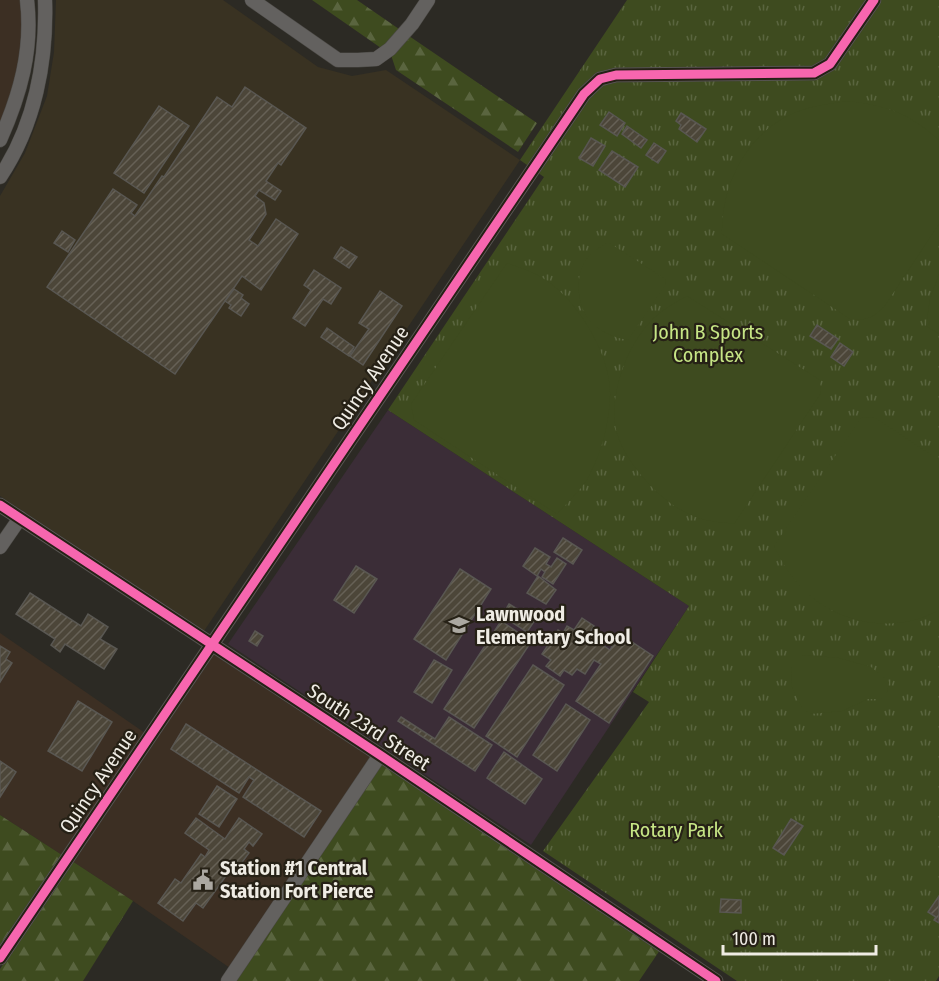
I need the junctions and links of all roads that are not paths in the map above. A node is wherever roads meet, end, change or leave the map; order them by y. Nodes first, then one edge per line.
1 (27, 0) edge
2 (45, 0) edge
3 (252, 0) edge
4 (428, 0) edge
5 (874, 0) edge
6 (27, 50) junction
7 (44, 52) junction
8 (15, 107) junction
9 (31, 112) junction
10 (0, 140) edge
11 (2, 167) edge
12 (0, 505) edge
13 (20, 518) junction
14 (0, 548) edge
15 (212, 645) junction
16 (380, 755) junction
17 (0, 958) edge
18 (228, 981) edge
19 (716, 981) edge

1 - 6 street
2 - 7 street
3 - 4 street
5 - 15 street, Quincy Avenue
6 - 7 street
6 - 8 street
7 - 9 street
8 - 9 street
8 - 10 street
9 - 11 street
12 - 13 street, South 23rd Street
13 - 14 street
13 - 15 street, South 23rd Street
15 - 16 street, South 23rd Street
15 - 17 street, Quincy Avenue
16 - 18 street
16 - 19 street, South 23rd Street

